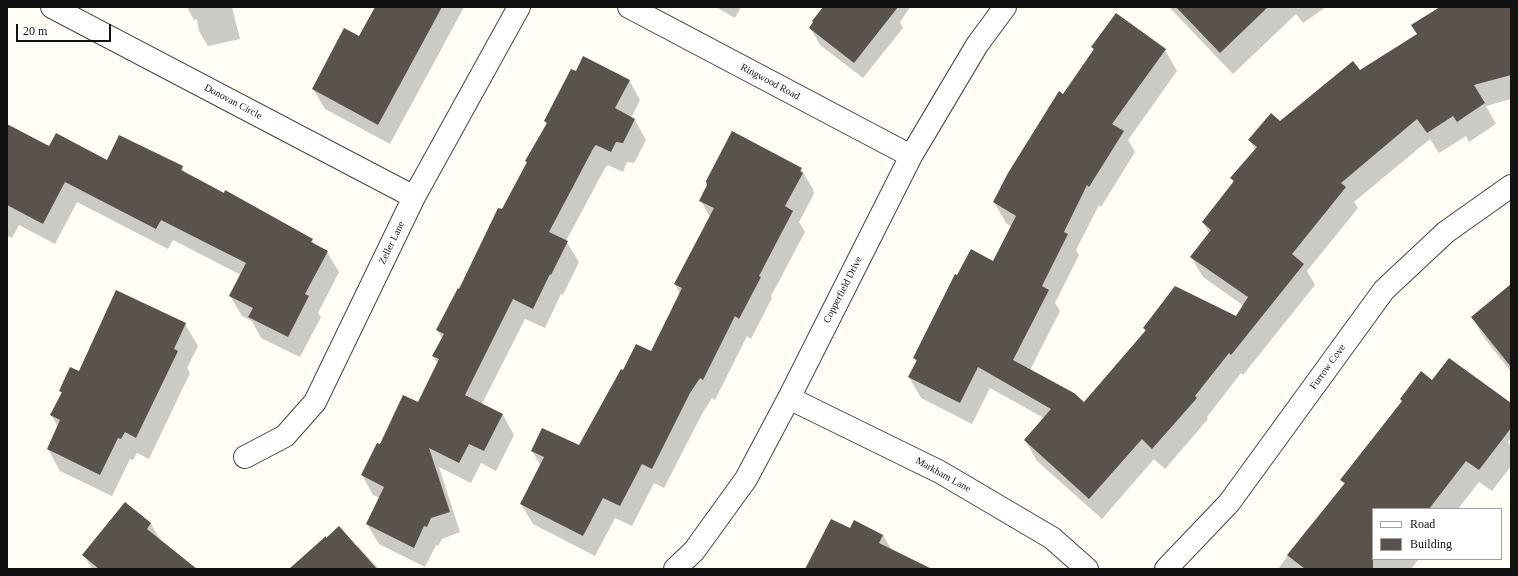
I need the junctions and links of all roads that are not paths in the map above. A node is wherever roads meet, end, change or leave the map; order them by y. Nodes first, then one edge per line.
1 (52, 7) edge
2 (519, 7) edge
3 (629, 7) edge
4 (1006, 7) edge
5 (911, 156) junction
6 (1511, 186) edge
7 (414, 197) junction
8 (789, 398) junction
9 (245, 457) dead end
10 (675, 569) edge
11 (1087, 569) edge
12 (1166, 569) edge

1 - 7 street, Donovan Circle
2 - 7 street, Zeller Lane
3 - 5 street, Ringwood Road
4 - 5 street, Copperfield Drive
5 - 8 street, Copperfield Drive
6 - 12 street, Furrow Cove
7 - 9 street, Zeller Lane
8 - 10 street, Copperfield Drive
8 - 11 street, Markham Lane

